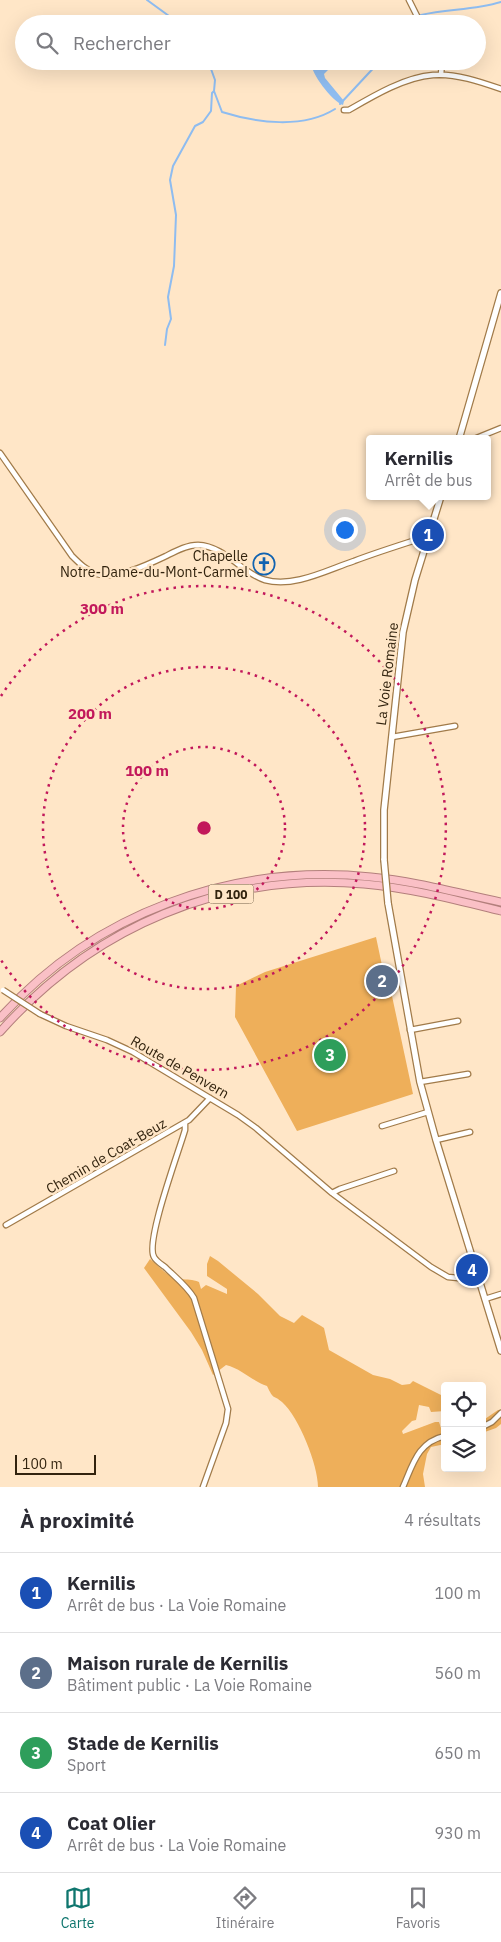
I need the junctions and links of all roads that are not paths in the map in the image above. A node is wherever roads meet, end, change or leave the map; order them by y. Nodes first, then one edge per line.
1 (409, 0) edge
2 (416, 15) edge
3 (441, 70) edge
4 (441, 75) junction
5 (501, 89) edge
6 (344, 110) dead end
7 (501, 293) edge
8 (501, 428) edge
9 (461, 435) edge
10 (484, 435) edge
11 (0, 454) edge
12 (440, 500) edge
13 (428, 539) junction
14 (455, 726) dead end
15 (392, 737) junction
16 (501, 902) edge
17 (501, 911) edge
18 (2, 990) edge
19 (0, 1018) edge
20 (458, 1021) dead end
21 (410, 1030) junction
22 (0, 1032) edge
23 (468, 1074) dead end
24 (420, 1082) junction
25 (210, 1098) junction
26 (428, 1112) junction
27 (185, 1123) junction
28 (382, 1126) dead end
29 (470, 1132) dead end
30 (436, 1140) junction
31 (394, 1171) dead end
32 (332, 1193) junction
33 (6, 1225) dead end
34 (476, 1272) junction
35 (462, 1278) junction
36 (479, 1280) junction
37 (501, 1294) edge
38 (485, 1299) junction
39 (501, 1351) edge
40 (501, 1413) edge
41 (486, 1425) edge
42 (441, 1437) edge
43 (203, 1487) edge
44 (403, 1487) edge

1 - 2 street
3 - 4 street
4 - 5 street
4 - 6 street
7 - 9 street
8 - 10 street
11 - 13 street
12 - 13 street, La Voie Romaine
13 - 15 street, La Voie Romaine
14 - 15 street
15 - 21 street, La Voie Romaine, bridge
16 - 19 highway, D 100
17 - 22 highway, D 100
18 - 25 street, Route de Penvern, bridge
20 - 21 street
21 - 24 street
23 - 24 street
24 - 26 street
25 - 27 street, Chemin de Coat-Beuz
25 - 32 street, Route de Penvern
26 - 28 street
26 - 30 street
27 - 33 street, Chemin de Coat-Beuz
27 - 43 street
29 - 30 street
30 - 34 street
31 - 32 street
32 - 35 street, Route de Penvern
34 - 35 street
34 - 36 street
35 - 36 street, Route de Penvern
36 - 38 street
37 - 38 street
38 - 39 street
40 - 41 street
42 - 44 street

